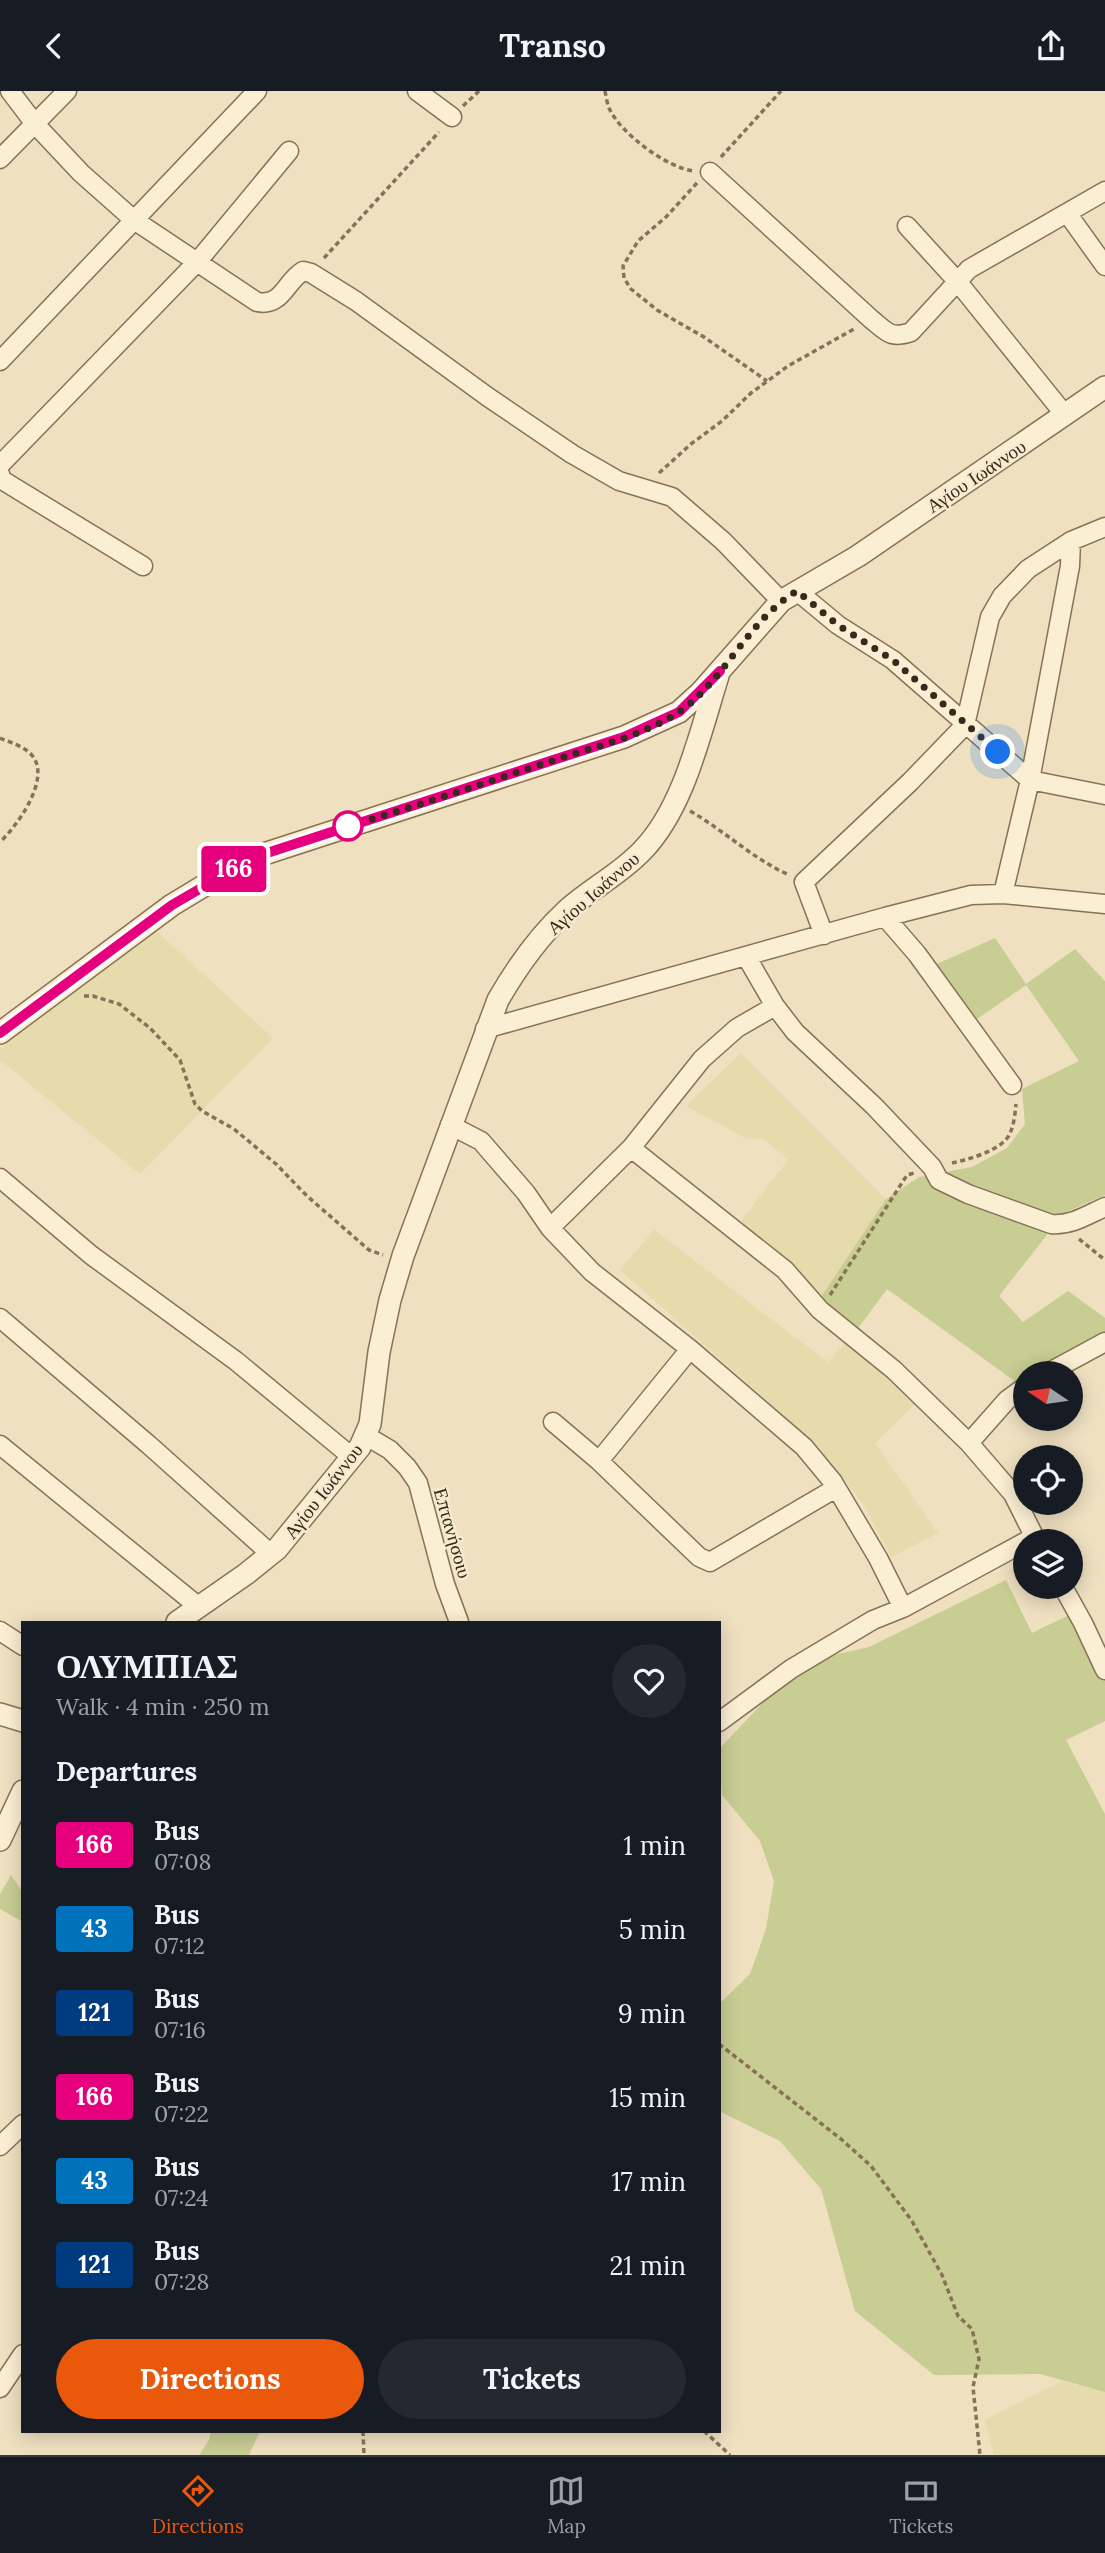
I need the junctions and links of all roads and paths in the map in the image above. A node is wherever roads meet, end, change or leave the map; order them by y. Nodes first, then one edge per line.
1 (9, 91) edge
2 (67, 91) edge
3 (257, 91) edge
4 (417, 91) edge
5 (479, 91) edge
6 (606, 91) edge
7 (781, 91) edge
8 (452, 117) junction
9 (35, 124) junction
10 (289, 151) dead end
11 (0, 159) edge
12 (710, 172) junction
13 (1105, 191) edge
14 (1067, 213) junction
15 (134, 220) junction
16 (907, 226) dead end
17 (198, 261) junction
18 (1105, 266) edge
19 (312, 273) junction
20 (957, 281) junction
21 (871, 319) junction
22 (0, 361) edge
23 (767, 381) junction
24 (1105, 387) edge
25 (1065, 415) junction
26 (0, 465) edge
27 (0, 474) edge
28 (647, 489) junction
29 (1105, 527) edge
30 (1070, 541) junction
31 (143, 566) dead end
32 (789, 596) junction
33 (720, 671) junction
34 (965, 725) junction
35 (0, 739) edge
36 (1030, 780) junction
37 (1105, 795) edge
38 (674, 802) junction
39 (0, 842) edge
40 (804, 882) junction
41 (1003, 894) junction
42 (1105, 904) edge
43 (885, 916) junction
44 (824, 935) junction
45 (746, 956) junction
46 (51, 994) junction
47 (775, 1006) junction
48 (485, 1029) junction
49 (0, 1033) edge
50 (1012, 1084) joint
51 (450, 1125) junction
52 (631, 1148) junction
53 (932, 1167) junction
54 (0, 1178) edge
55 (1105, 1207) edge
56 (1063, 1225) junction
57 (550, 1228) junction
58 (402, 1256) junction
59 (1105, 1260) edge
60 (820, 1310) junction
61 (0, 1318) edge
62 (1105, 1342) edge
63 (690, 1349) junction
64 (1070, 1361) edge
65 (1013, 1396) edge
66 (553, 1422) dead end
67 (365, 1435) junction
68 (969, 1443) junction
69 (0, 1445) edge
70 (352, 1457) junction
71 (599, 1461) junction
72 (836, 1488) junction
73 (1030, 1529) edge
74 (1013, 1550) edge
75 (271, 1554) junction
76 (1070, 1599) edge
77 (199, 1607) junction
78 (903, 1608) junction
79 (178, 1621) edge
80 (459, 1621) edge
81 (0, 1631) edge
82 (21, 1645) edge
83 (1105, 1670) edge
84 (0, 1714) edge
85 (21, 1720) edge
86 (721, 1721) edge
87 (21, 1795) edge
88 (0, 1840) edge
89 (721, 2047) edge
90 (21, 2126) edge
91 (0, 2145) edge
92 (21, 2357) edge
93 (0, 2388) edge
94 (363, 2433) edge
95 (706, 2433) edge
96 (363, 2455) edge
97 (730, 2455) edge
98 (980, 2455) edge

1 - 9 street
2 - 9 street
3 - 15 street
4 - 8 street
5 - 8 path
6 - 12 path
7 - 12 path
8 - 19 path
9 - 11 street
9 - 15 street
10 - 17 street
12 - 21 street
12 - 23 path
13 - 14 street
14 - 18 street
14 - 20 street
15 - 17 street
15 - 22 street
16 - 20 street
17 - 19 street
17 - 26 street
19 - 28 street
20 - 21 street
20 - 25 street
21 - 23 path
23 - 28 path
24 - 25 street, Αγίου Ιωάννου
25 - 32 street, Αγίου Ιωάννου
27 - 31 street
28 - 32 street
29 - 30 street
30 - 34 street
30 - 36 street
32 - 33 street, Αγίου Ιωάννου
32 - 34 street
33 - 38 street, Αγίου Ιωάννου
33 - 46 street
34 - 36 street
34 - 40 street
35 - 39 path
36 - 37 street
36 - 41 street
38 - 40 path
38 - 48 street, Αγίου Ιωάννου
40 - 44 street
41 - 42 street
41 - 43 street
43 - 44 street
43 - 50 street
44 - 45 street
45 - 47 street
45 - 48 street
46 - 49 street
46 - 58 path
47 - 52 street
47 - 53 street
48 - 51 street, Αγίου Ιωάννου
50 - 53 path
51 - 57 street
51 - 58 street, Αγίου Ιωάννου
52 - 57 street
52 - 60 street
53 - 56 street
53 - 60 path
54 - 70 street
55 - 56 street
56 - 59 path
57 - 63 street
58 - 67 street, Αγίου Ιωάννου
60 - 68 street
61 - 75 street
62 - 64 street
63 - 71 street
63 - 72 street
65 - 68 street
66 - 71 street
67 - 70 street, Αγίου Ιωάννου
67 - 80 street, Επτανήσοιυ
68 - 73 street
69 - 77 street
70 - 75 street, Αγίου Ιωάννου
71 - 72 street
72 - 78 street
74 - 78 street
75 - 77 street, Αγίου Ιωάννου
76 - 83 street
77 - 79 street, Αγίου Ιωάννου
78 - 86 street
81 - 82 street
84 - 85 street
87 - 88 street
89 - 98 path
90 - 91 street
92 - 93 street
94 - 96 path
95 - 97 path

